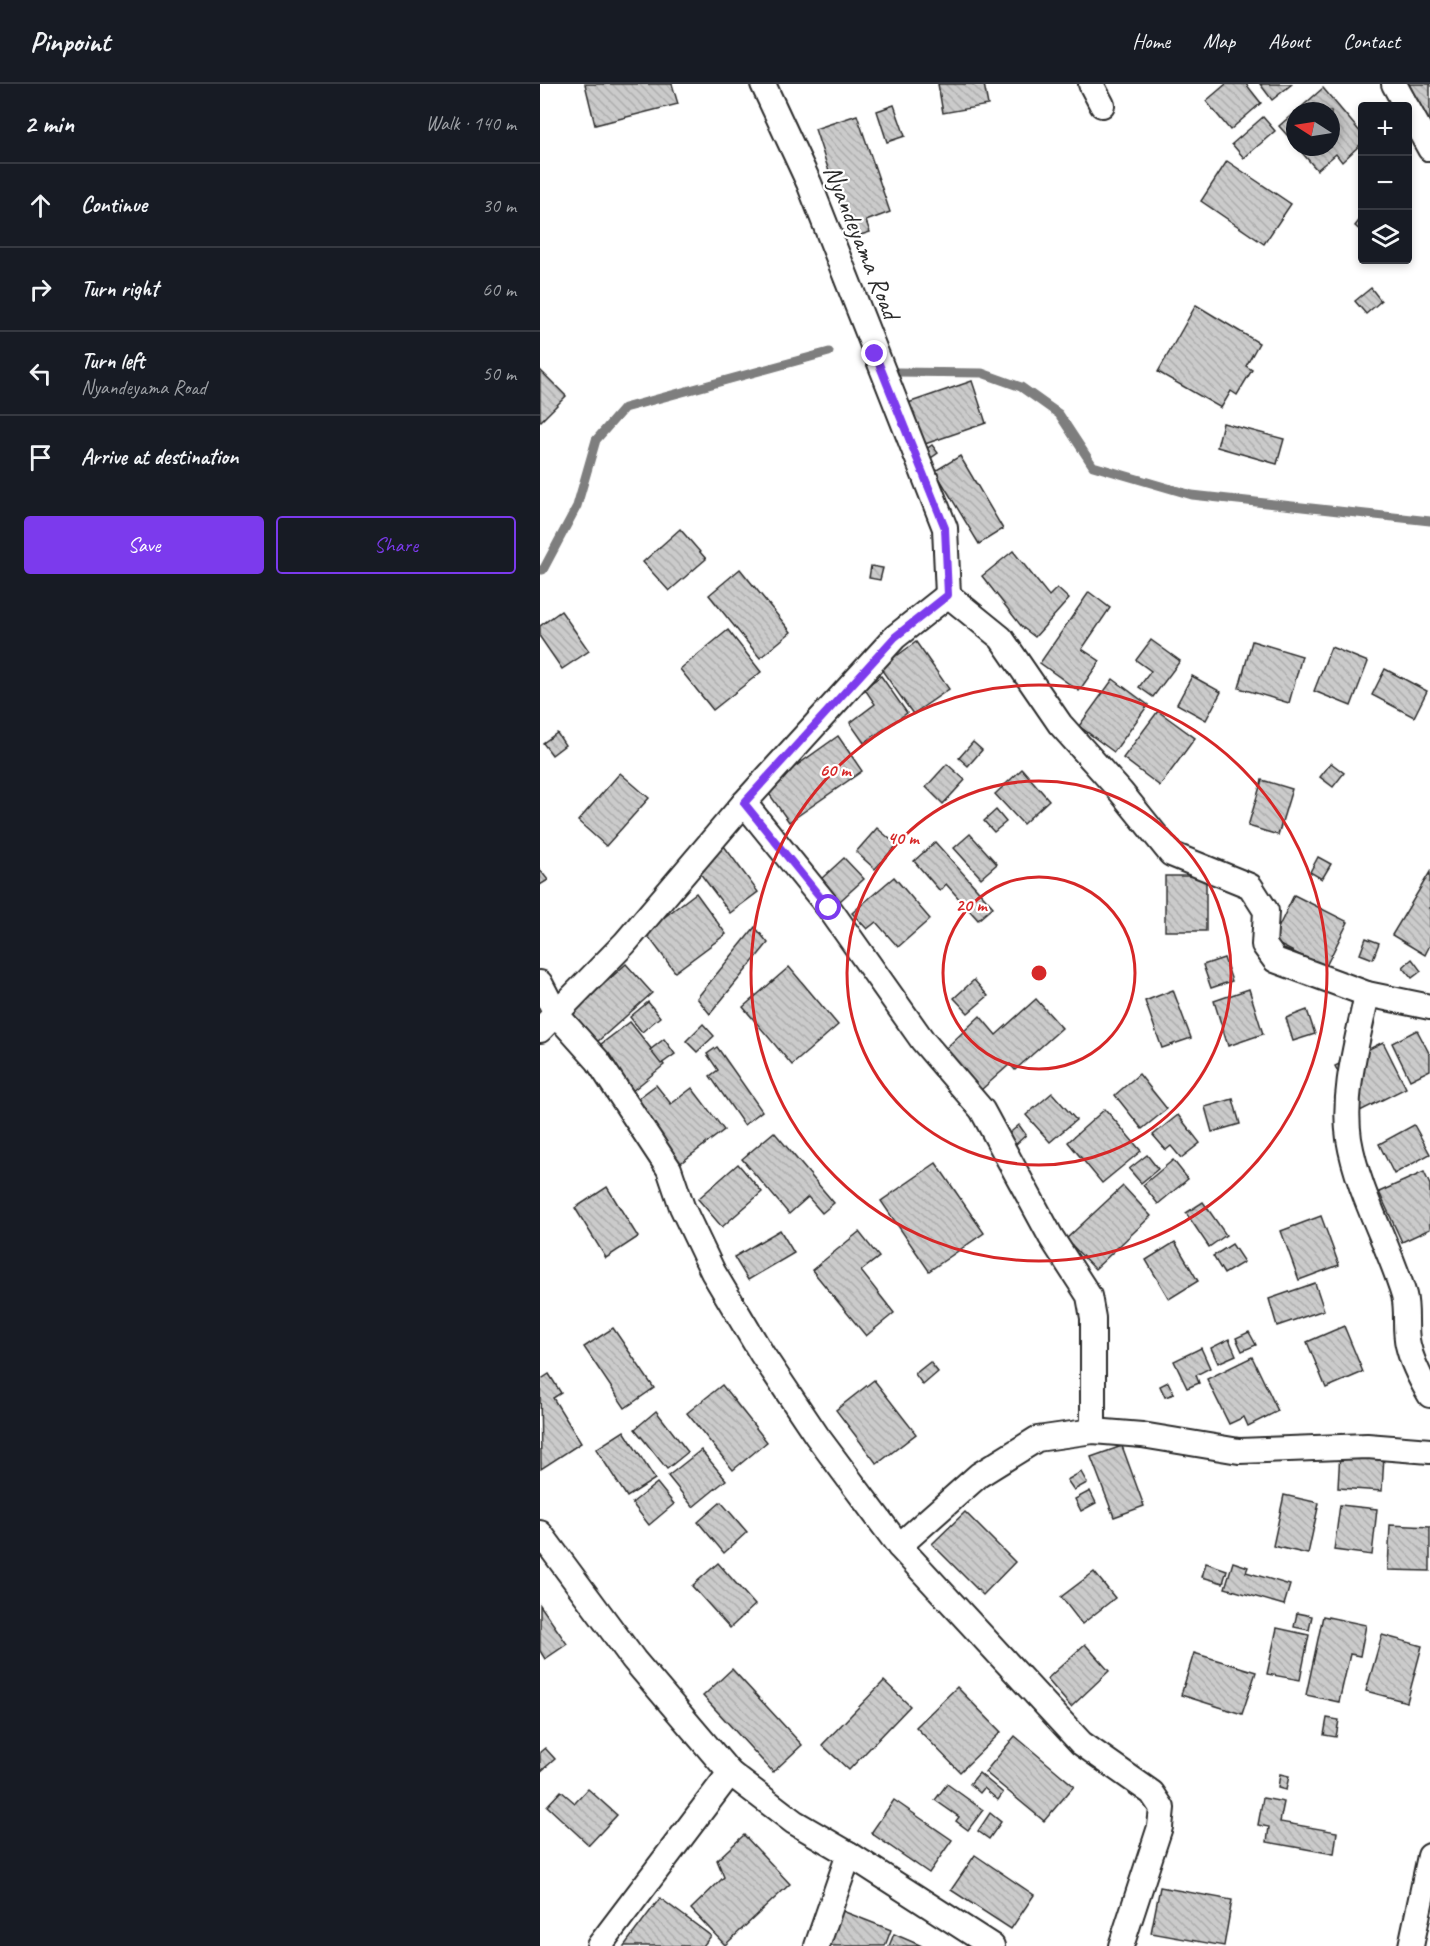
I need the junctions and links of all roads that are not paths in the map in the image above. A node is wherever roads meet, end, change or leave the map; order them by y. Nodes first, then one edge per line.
1 (763, 84) edge
2 (1394, 84) edge
3 (1404, 102) edge
4 (1412, 117) edge
5 (1430, 149) edge
6 (948, 595) junction
7 (744, 803) junction
8 (540, 983) edge
9 (1367, 994) junction
10 (1430, 1007) edge
11 (548, 1022) edge
12 (1430, 1395) edge
13 (1093, 1431) junction
14 (1430, 1451) edge
15 (540, 1534) edge
16 (899, 1546) junction
17 (730, 1773) junction
18 (849, 1854) junction
19 (1430, 1856) edge
20 (599, 1946) edge
21 (817, 1946) edge
22 (992, 1946) edge
23 (1121, 1946) edge
24 (1411, 1946) edge

1 - 6 street, Nyandeyama Road
2 - 3 street
4 - 5 street
6 - 7 street
6 - 9 street
7 - 11 street
7 - 13 street
8 - 11 street
9 - 10 street
9 - 12 street
11 - 16 street
13 - 14 street
13 - 16 street
15 - 17 street
16 - 23 street
17 - 18 street
17 - 20 street
18 - 21 street
18 - 22 street
19 - 24 street

